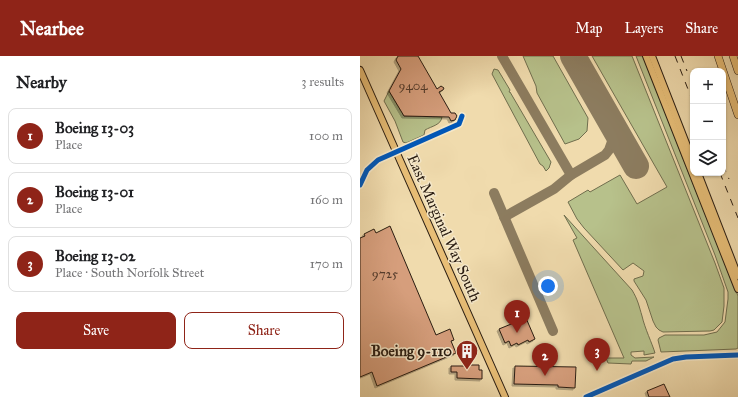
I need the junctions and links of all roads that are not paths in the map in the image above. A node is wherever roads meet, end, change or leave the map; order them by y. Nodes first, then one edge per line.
1 (646, 56) edge
2 (652, 56) edge
3 (718, 56) edge
4 (733, 56) edge
5 (360, 70) edge
6 (738, 71) edge
7 (738, 115) edge
8 (462, 116) dead end
9 (397, 152) junction
10 (690, 154) edge
11 (699, 176) edge
12 (360, 185) edge
13 (738, 276) edge
14 (738, 289) edge
15 (738, 355) edge
16 (505, 397) edge
17 (586, 397) edge

1 - 14 main road
2 - 10 main road
3 - 7 highway
4 - 6 highway
5 - 9 main road, East Marginal Way South
8 - 9 street
9 - 12 street
9 - 16 main road, East Marginal Way South
11 - 13 main road
15 - 17 street

